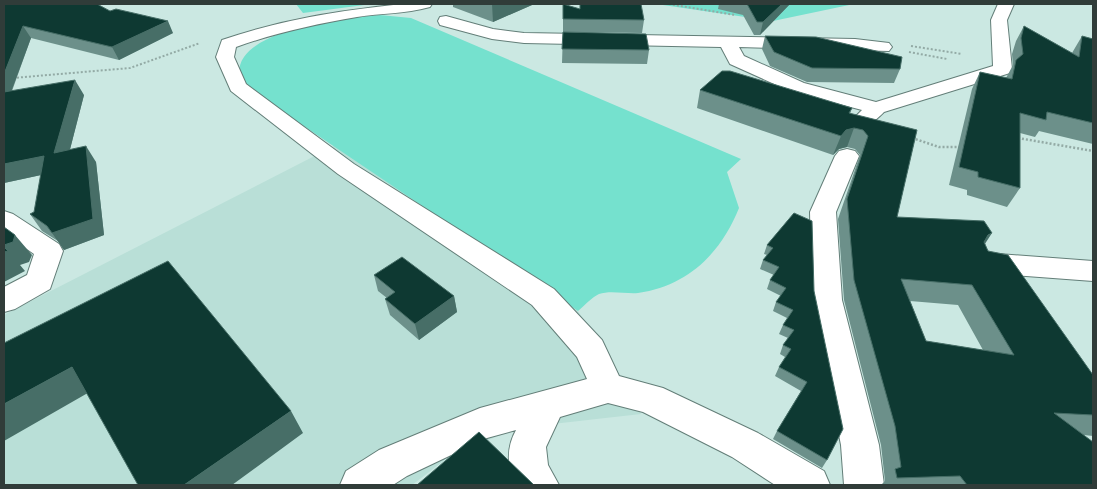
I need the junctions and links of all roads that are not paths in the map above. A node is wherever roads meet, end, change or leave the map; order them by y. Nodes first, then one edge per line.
1 (424, 4) edge
2 (1000, 6) edge
3 (446, 21) dead end
4 (728, 43) junction
5 (883, 47) road end
6 (847, 156) dead end
7 (4, 220) edge
8 (986, 263) edge
9 (1093, 272) edge
10 (4, 302) edge
11 (608, 388) junction
12 (549, 403) junction
13 (360, 485) edge
14 (539, 485) edge
15 (810, 485) edge
16 (864, 485) edge

1 - 11 street
2 - 4 street
3 - 4 street
4 - 5 street
6 - 16 street
7 - 10 street
8 - 9 street
11 - 12 street
11 - 15 street
12 - 13 street
12 - 14 street

